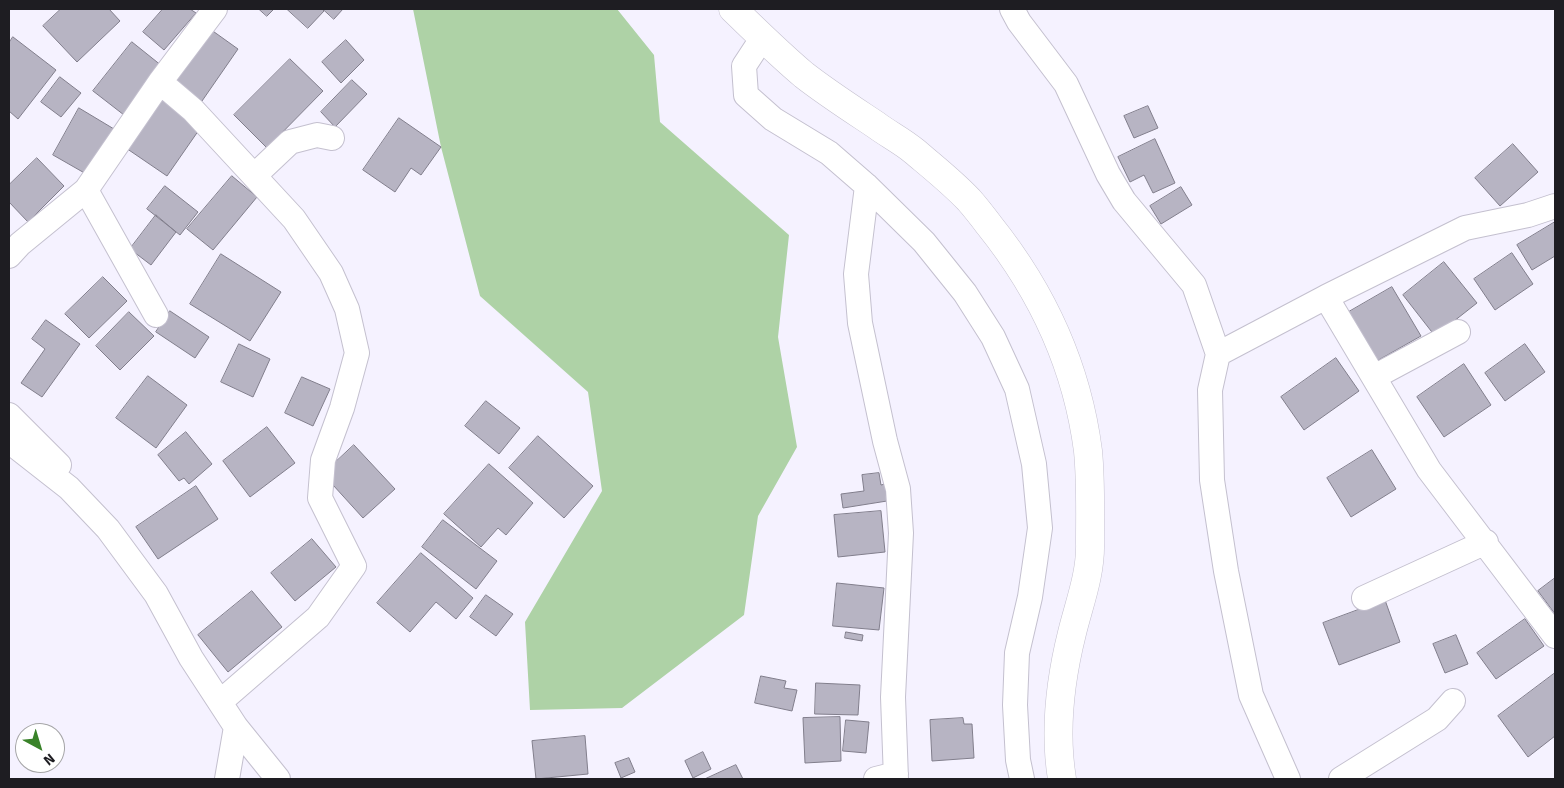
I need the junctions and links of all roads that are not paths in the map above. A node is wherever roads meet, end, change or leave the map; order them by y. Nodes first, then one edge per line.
1 (215, 9) edge
2 (733, 9) edge
3 (1012, 9) edge
4 (763, 37) junction
5 (160, 82) junction
6 (332, 138) dead end
7 (254, 176) junction
8 (867, 186) junction
9 (86, 190) junction
10 (1555, 206) edge
11 (9, 256) edge
12 (1326, 297) junction
13 (156, 315) dead end
14 (1458, 332) dead end
15 (1218, 354) junction
16 (1374, 377) junction
17 (9, 415) edge
18 (9, 441) edge
19 (69, 488) junction
20 (1486, 542) junction
21 (1364, 598) dead end
22 (1555, 636) edge
23 (1453, 701) dead end
24 (220, 702) junction
25 (236, 727) junction
26 (889, 777) edge
27 (227, 779) edge
28 (278, 779) edge
29 (1022, 779) edge
30 (1062, 779) edge
31 (1288, 779) edge
32 (1341, 779) edge

1 - 5 street
2 - 4 street
3 - 15 street
4 - 8 street
4 - 30 street
5 - 7 street
5 - 9 street
6 - 7 street
7 - 24 street
8 - 26 street
8 - 29 street
9 - 11 street
9 - 13 street
10 - 12 street
12 - 15 street
12 - 16 street
14 - 16 street
15 - 31 street
16 - 20 street
17 - 19 street
18 - 19 street
19 - 24 street
20 - 21 street
20 - 22 street
23 - 32 street
24 - 25 street
25 - 27 street
25 - 28 street

